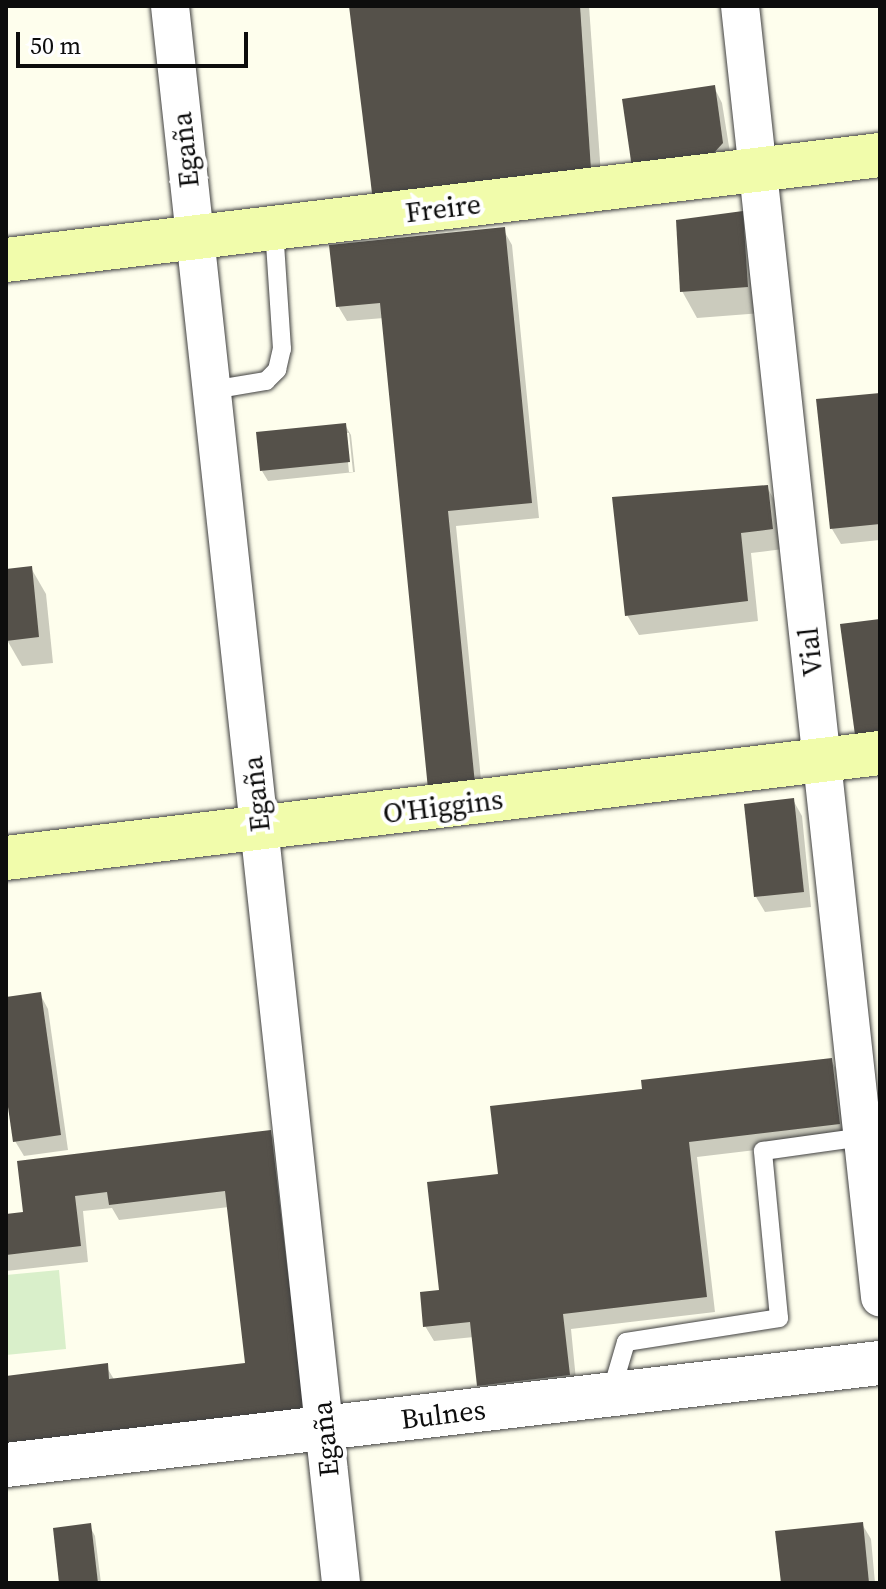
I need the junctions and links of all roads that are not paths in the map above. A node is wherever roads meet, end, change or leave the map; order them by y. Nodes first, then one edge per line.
1 (170, 6) edge
2 (740, 6) edge
3 (880, 155) edge
4 (758, 170) junction
5 (274, 228) junction
6 (195, 237) junction
7 (6, 260) edge
8 (212, 390) junction
9 (880, 753) edge
10 (822, 760) junction
11 (259, 827) junction
12 (6, 858) edge
13 (862, 1137) junction
14 (880, 1297) edge
15 (880, 1363) edge
16 (611, 1394) junction
17 (324, 1428) junction
18 (6, 1465) edge
19 (341, 1583) edge

1 - 6 street, Egaña
2 - 4 street, Vial
3 - 4 main road, Freire
4 - 5 main road, Freire
4 - 10 street, Vial
5 - 6 main road, Freire
5 - 8 lane
6 - 7 main road, Freire
6 - 8 street, Egaña
8 - 11 street, Egaña
9 - 10 main road, O'Higgins
10 - 11 main road, O'Higgins
10 - 13 street, Vial
11 - 12 main road, O'Higgins
11 - 17 street, Egaña
13 - 14 street, Vial
13 - 16 lane
15 - 16 street, Bulnes
16 - 17 street, Bulnes
17 - 18 street, Bulnes
17 - 19 street, Egaña

